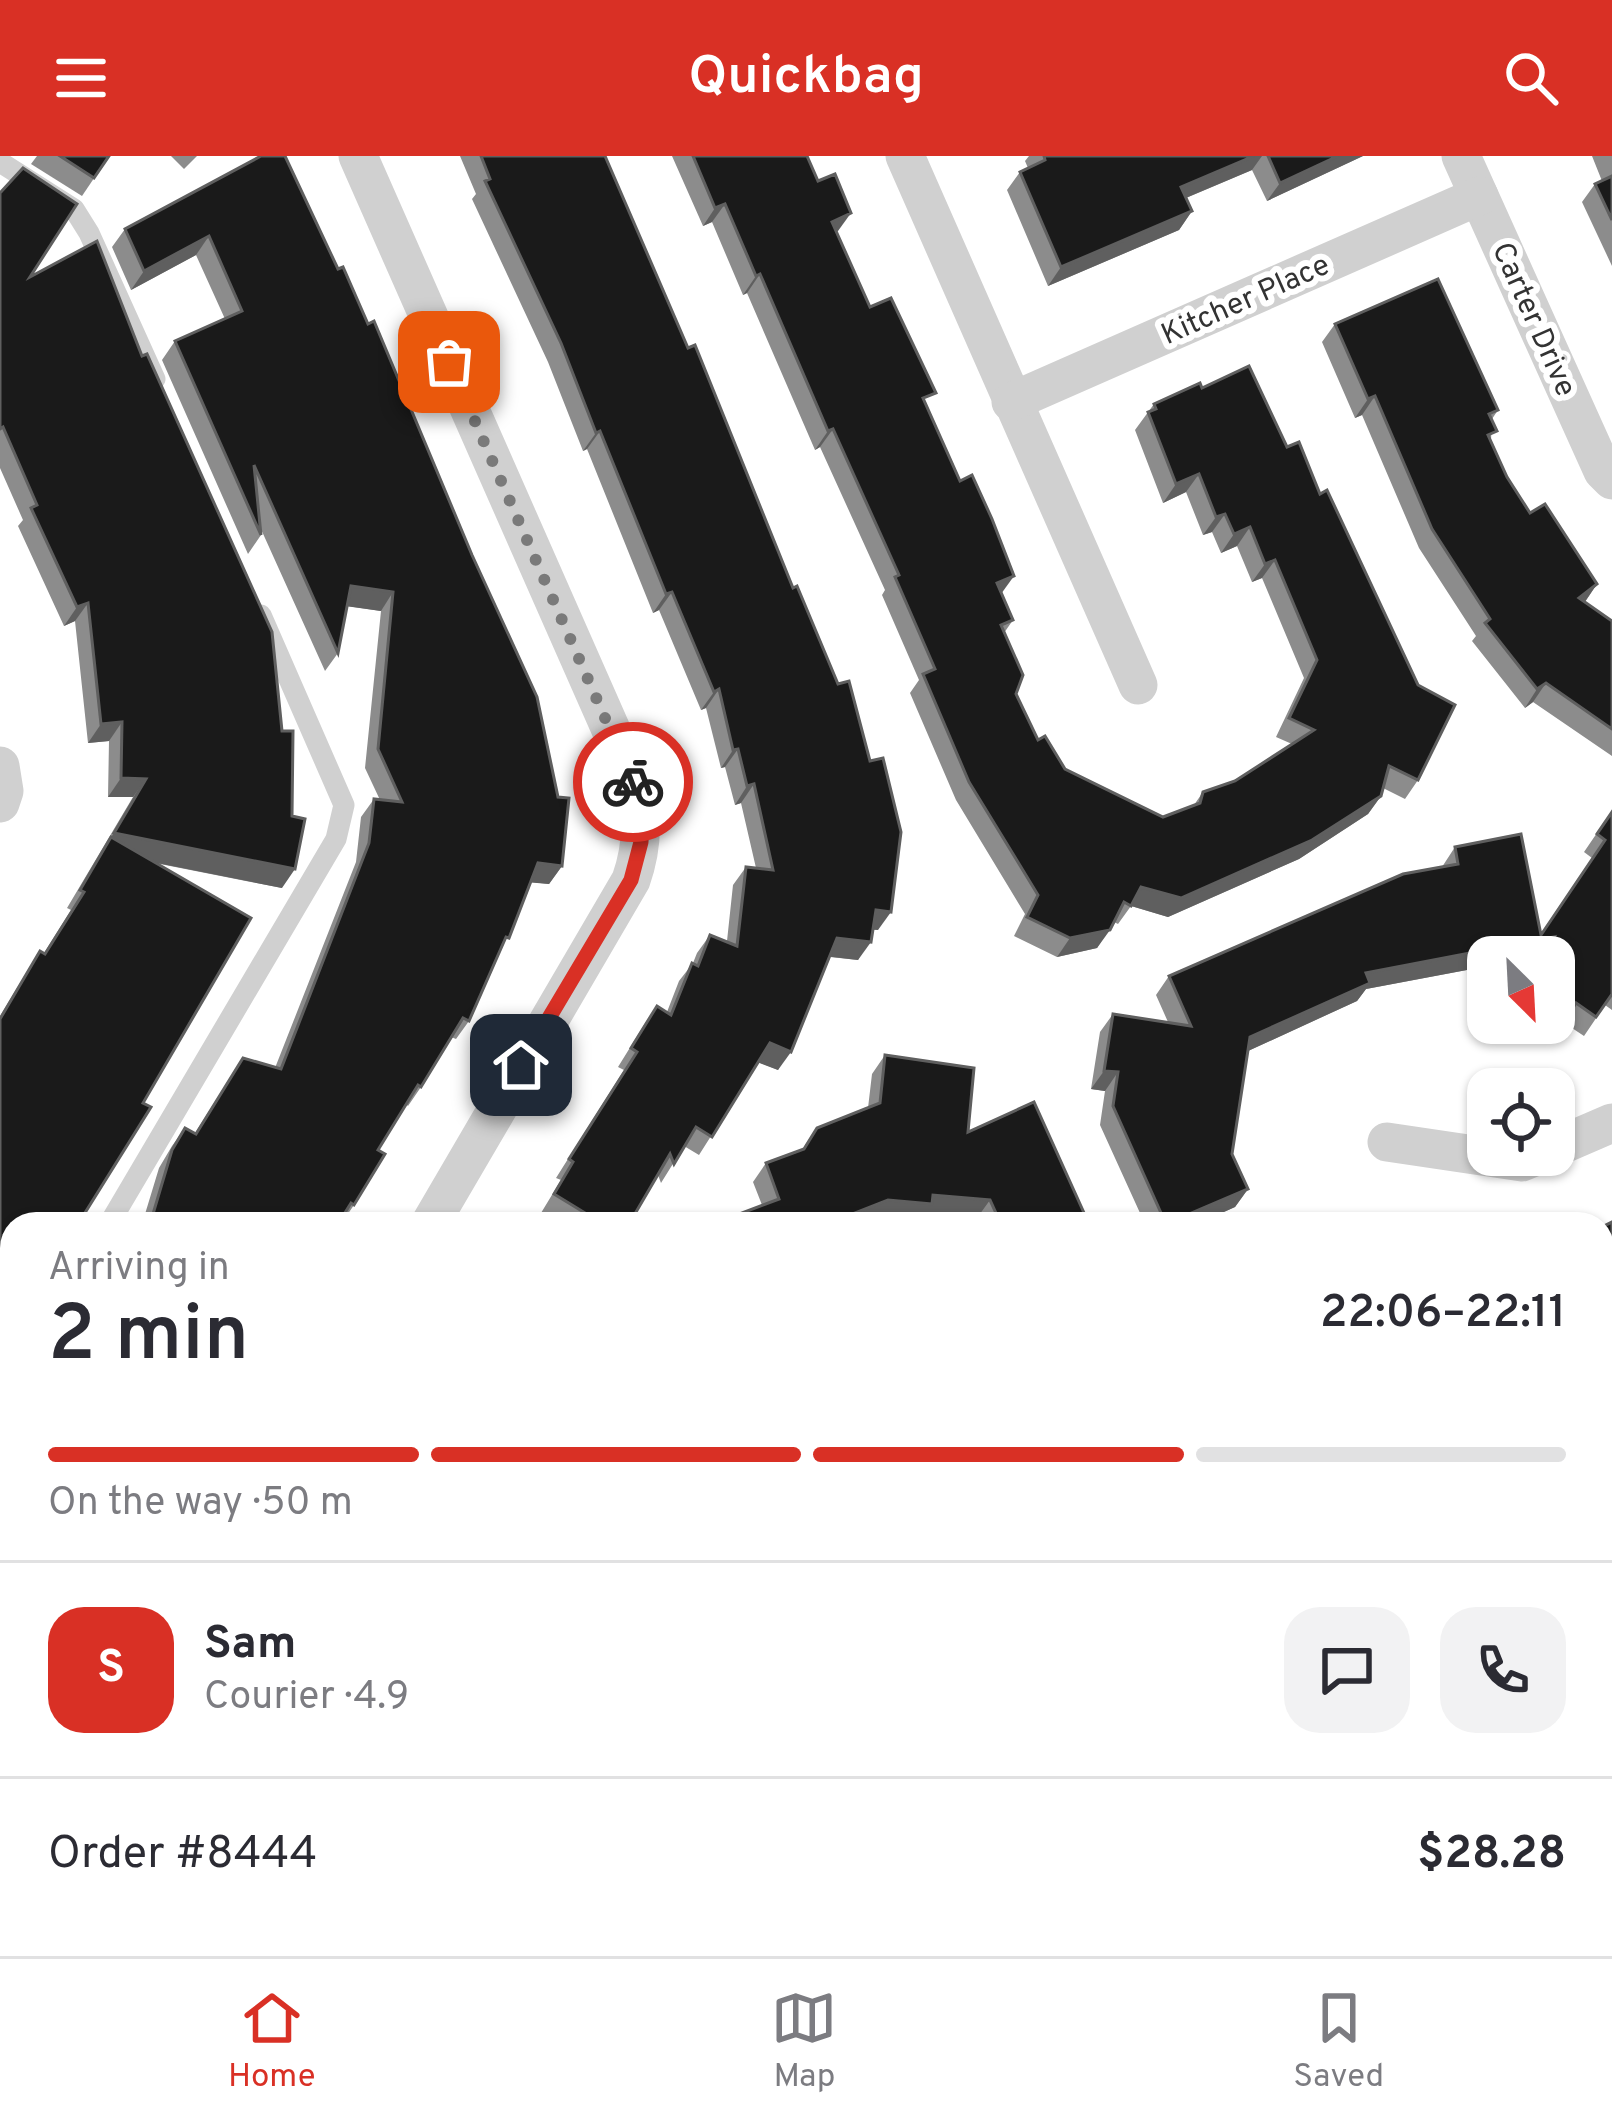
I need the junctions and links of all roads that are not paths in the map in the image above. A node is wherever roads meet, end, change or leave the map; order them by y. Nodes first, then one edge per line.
1 (358, 156) edge
2 (905, 156) edge
3 (1461, 156) edge
4 (0, 162) edge
5 (1479, 196) junction
6 (1012, 402) junction
7 (167, 406) edge
8 (1612, 480) edge
9 (255, 601) edge
10 (1138, 685) dead end
11 (0, 766) edge
12 (0, 803) edge
13 (1612, 1123) edge
14 (1575, 1139) edge
15 (1387, 1142) dead end
16 (1467, 1154) edge
17 (116, 1212) edge
18 (437, 1212) edge

1 - 18 street
2 - 6 street
3 - 5 street, Carter Drive
4 - 7 lane
5 - 6 street, Kitcher Place
5 - 8 street, Carter Drive
6 - 10 street
9 - 17 lane
11 - 12 street
13 - 14 street
15 - 16 street

